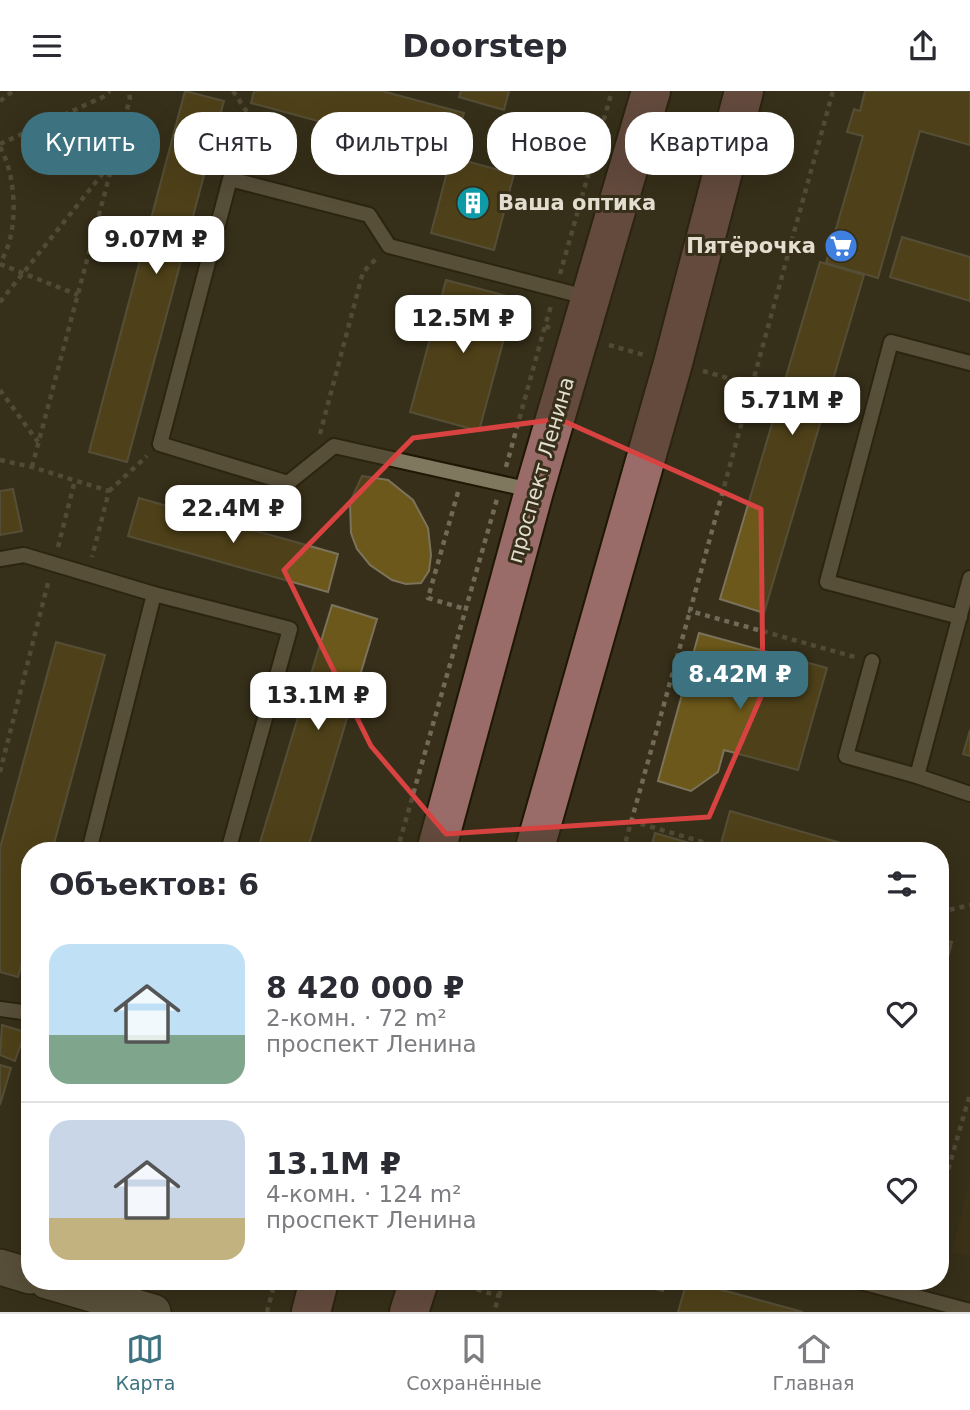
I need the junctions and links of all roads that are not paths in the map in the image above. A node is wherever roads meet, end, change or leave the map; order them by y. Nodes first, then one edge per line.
1 (651, 91) edge
2 (744, 91) edge
3 (574, 294) junction
4 (970, 363) edge
5 (518, 487) junction
6 (0, 559) edge
7 (970, 578) edge
8 (154, 594) junction
9 (960, 617) junction
10 (872, 661) road end
11 (917, 776) junction
12 (970, 794) edge
13 (91, 842) edge
14 (231, 842) edge
15 (438, 842) edge
16 (537, 842) edge
17 (0, 1009) edge
18 (21, 1012) edge
19 (0, 1267) edge
20 (21, 1273) edge
21 (78, 1290) edge
22 (317, 1290) edge
23 (416, 1290) edge
24 (909, 1290) edge
25 (970, 1311) edge
26 (153, 1312) edge
27 (311, 1312) edge
28 (409, 1312) edge

1 - 3 main road, проспект Ленина
2 - 16 main road
3 - 5 main road, проспект Ленина
3 - 5 lane
4 - 9 lane
5 - 15 main road, проспект Ленина
6 - 8 lane
7 - 9 lane
8 - 13 lane
8 - 14 lane
9 - 11 lane
10 - 11 lane
11 - 12 lane
17 - 18 lane
19 - 20 street
21 - 26 street
22 - 27 main road
23 - 28 main road
24 - 25 lane

